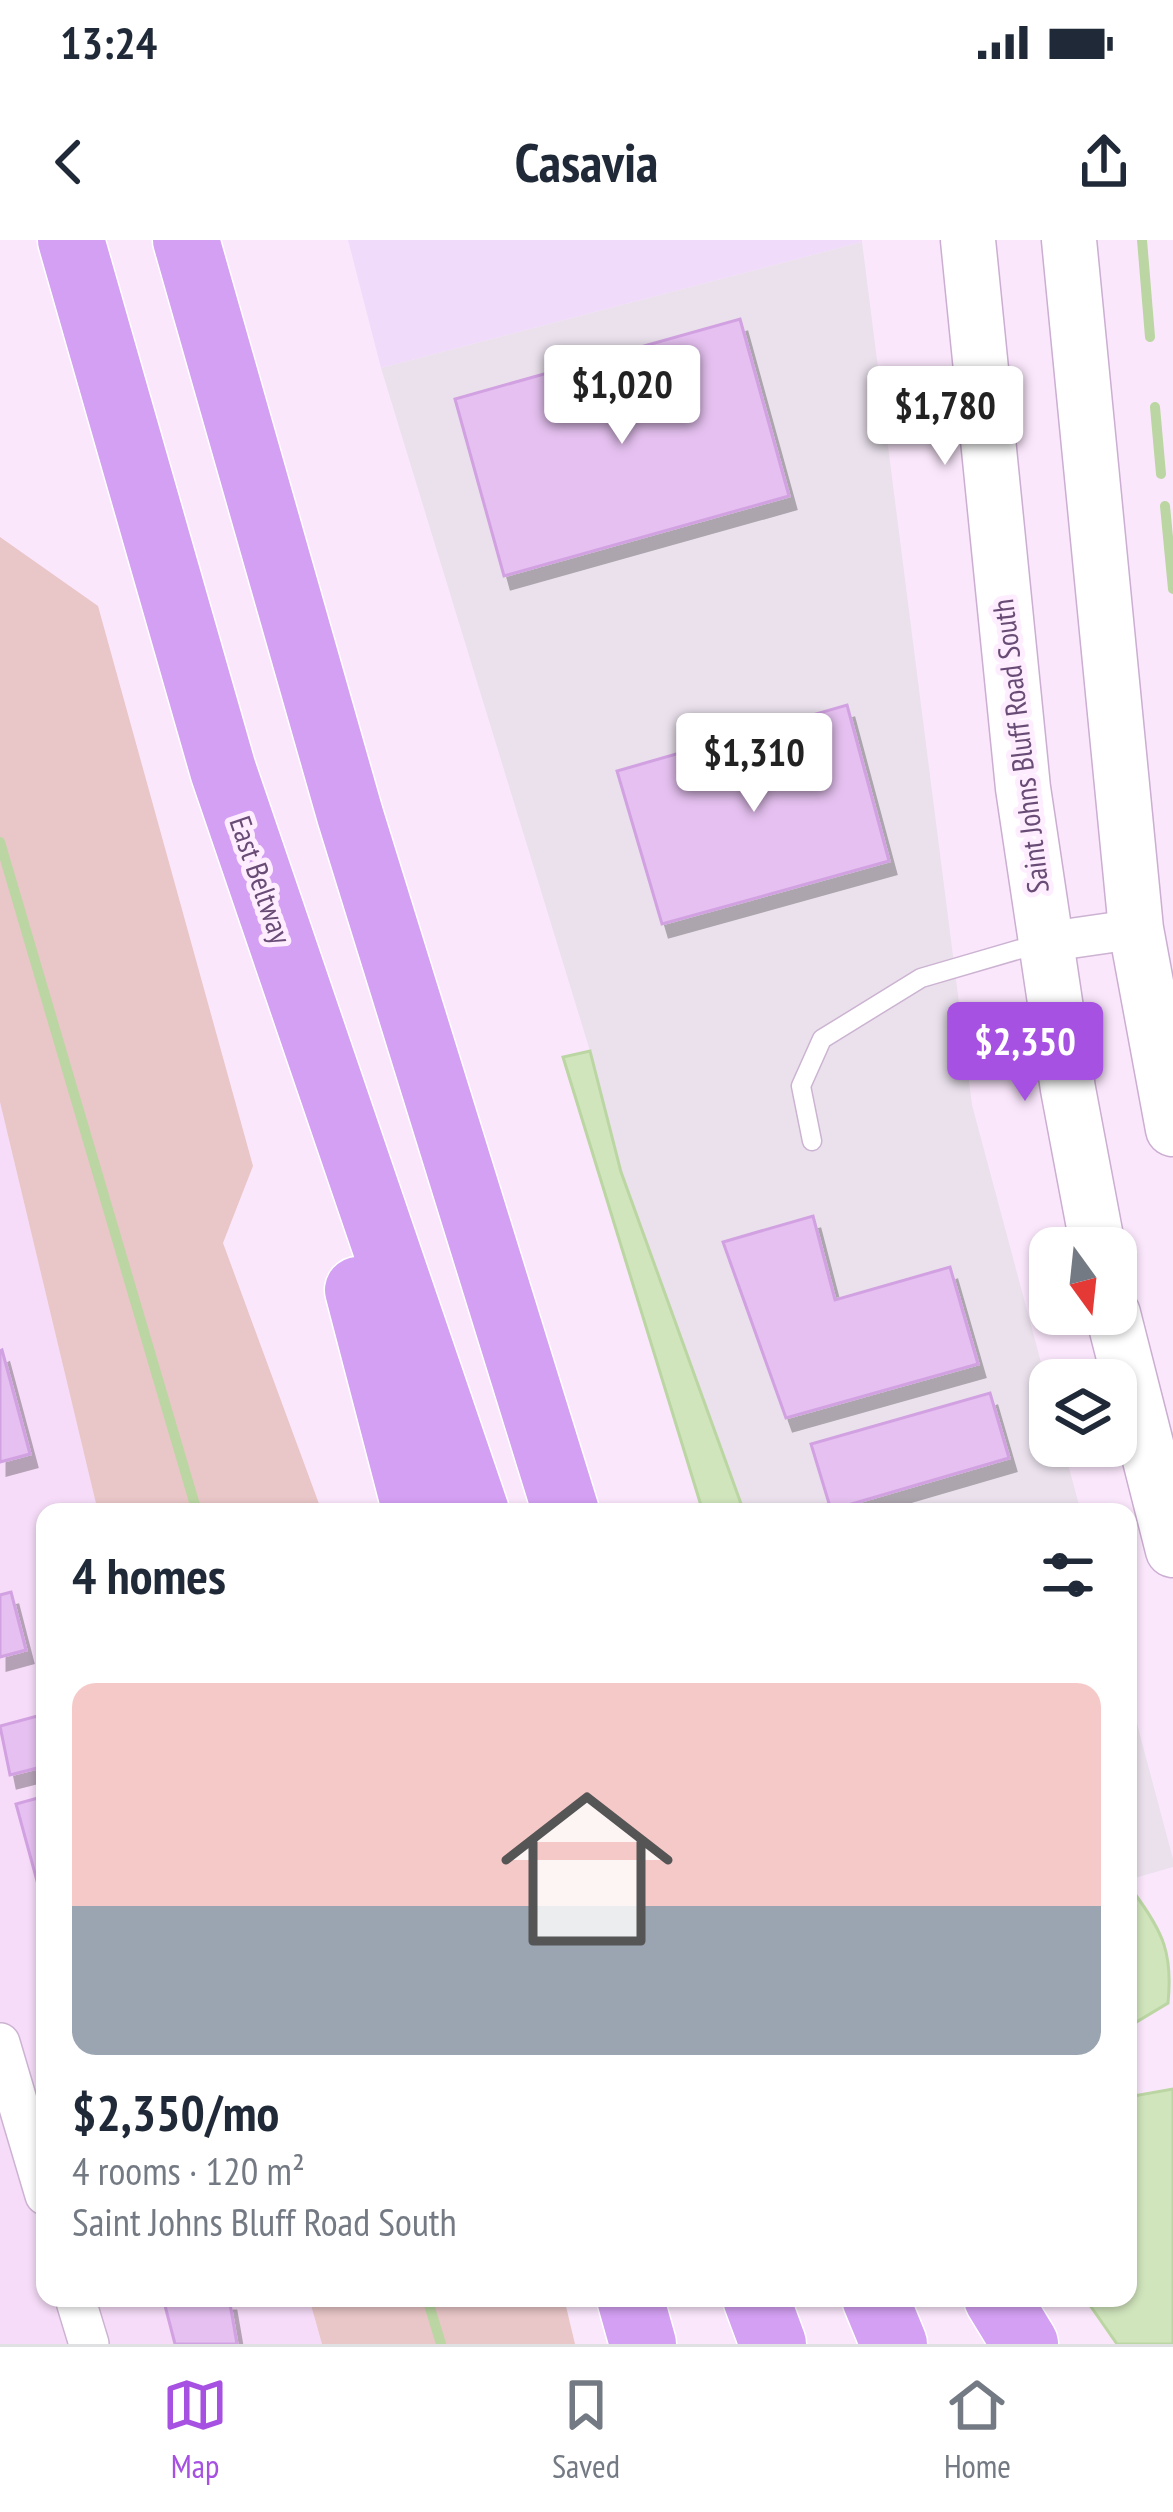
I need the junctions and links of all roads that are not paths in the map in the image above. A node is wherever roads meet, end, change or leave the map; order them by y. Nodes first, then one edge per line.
1 (71, 240) edge
2 (186, 240) edge
3 (968, 240) edge
4 (1069, 240) edge
5 (223, 770) junction
6 (1136, 929) junction
7 (1046, 942) junction
8 (406, 994) junction
9 (1171, 1103) edge
10 (812, 1141) dead end
11 (1094, 1227) edge
12 (1118, 1335) edge
13 (414, 1503) edge
14 (473, 1503) edge
15 (563, 1503) edge
16 (603, 1503) edge
17 (1173, 1550) edge
18 (0, 2042) edge
19 (36, 2164) edge
20 (78, 2307) edge
21 (633, 2307) edge
22 (759, 2307) edge
23 (879, 2307) edge
24 (1002, 2307) edge
25 (89, 2344) edge
26 (643, 2344) edge
27 (772, 2344) edge
28 (894, 2344) edge
29 (1024, 2344) edge

1 - 5 highway, East Beltway
2 - 8 highway
3 - 7 main road, Saint Johns Bluff Road South
4 - 6 main road
5 - 13 highway
5 - 14 highway, East Beltway
6 - 7 street
6 - 9 main road
7 - 10 lane
7 - 11 main road, Saint Johns Bluff Road South
8 - 15 highway
8 - 16 highway
12 - 17 main road
18 - 19 street
20 - 25 street
21 - 26 highway
22 - 27 highway
23 - 28 highway
24 - 29 highway

